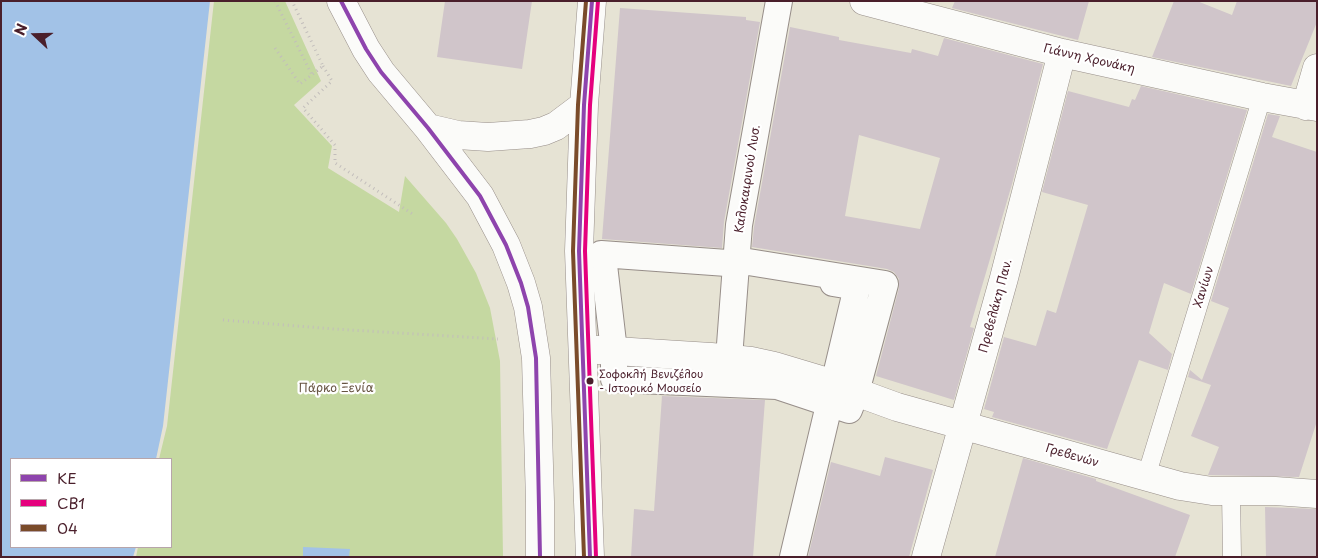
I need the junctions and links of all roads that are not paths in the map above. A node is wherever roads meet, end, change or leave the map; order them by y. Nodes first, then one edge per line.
1 (341, 1) edge
2 (592, 1) edge
3 (779, 1) edge
4 (864, 1) edge
5 (1062, 53) junction
6 (1317, 68) edge
7 (1262, 97) junction
8 (584, 105) junction
9 (1312, 106) edge
10 (428, 128) junction
11 (736, 264) junction
12 (583, 349) junction
13 (614, 351) junction
14 (729, 358) junction
15 (839, 393) junction
16 (964, 424) junction
17 (1146, 477) junction
18 (1231, 492) junction
19 (1317, 493) edge
20 (540, 557) edge
21 (590, 557) edge
22 (794, 557) edge
23 (926, 557) edge
24 (1232, 557) edge

1 - 10 street
2 - 8 street
3 - 11 street, Καλοκαιρινού Λυσ.
4 - 5 street, Γιάννη Χρονάκη
5 - 7 street, Γιάννη Χρονάκη
5 - 16 street, Πρεβελάκη Παν.
6 - 9 street
7 - 9 street, Γιάννη Χρονάκη
7 - 17 lane, Χανίων
8 - 10 street
8 - 12 street
10 - 20 street
11 - 13 street
11 - 14 street, Καλοκαιρινού Λυσ.
11 - 15 street
12 - 13 street, Γρεβενών
12 - 21 street
13 - 14 street, Γρεβενών
13 - 15 street
14 - 15 street, Γρεβενών
15 - 16 street, Γρεβενών
15 - 22 street
16 - 17 street, Γρεβενών
16 - 23 street, Πρεβελάκη Παν.
17 - 18 street, Γρεβενών
18 - 19 street, Γρεβενών
18 - 24 lane

